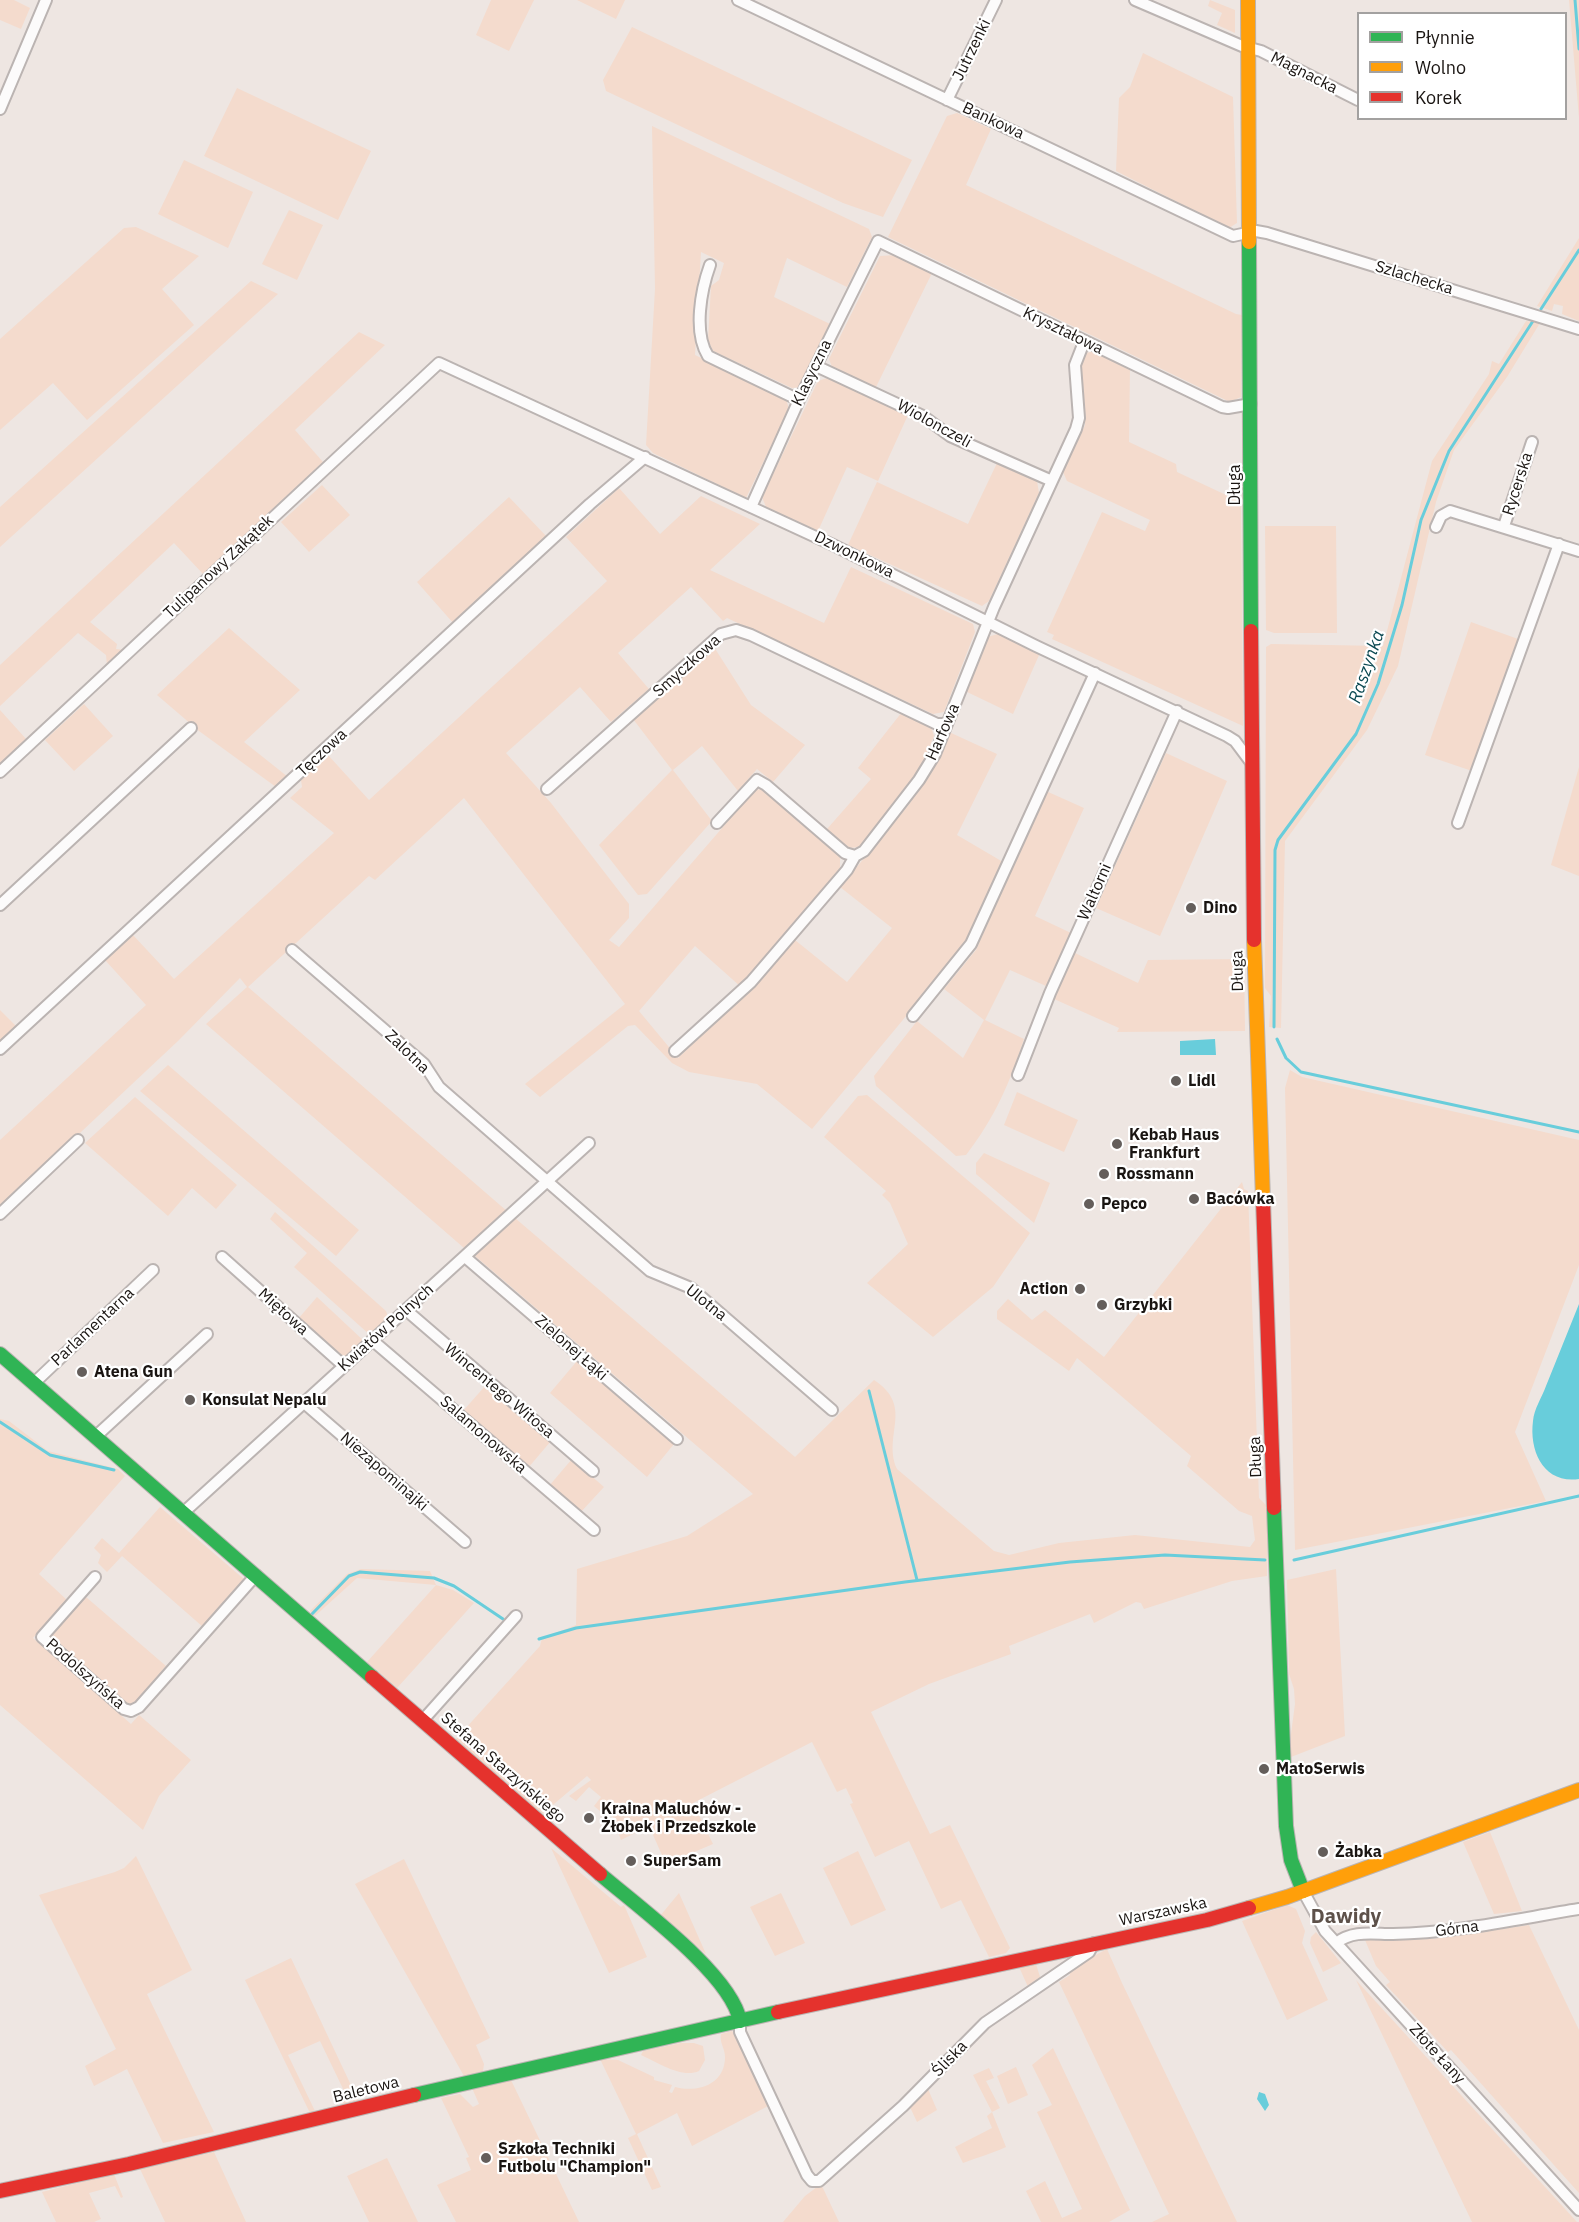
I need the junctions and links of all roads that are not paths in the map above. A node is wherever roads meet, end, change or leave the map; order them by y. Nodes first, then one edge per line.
1 (46, 0) edge
2 (738, 0) edge
3 (996, 0) edge
4 (1135, 0) edge
5 (1248, 0) edge
6 (1248, 47) junction
7 (1357, 99) edge
8 (947, 100) junction
9 (0, 110) edge
10 (1249, 233) junction
11 (878, 241) joint
12 (710, 265) dead end
13 (1579, 329) edge
14 (1084, 342) junction
15 (440, 363) joint
16 (816, 366) junction
17 (799, 400) junction
18 (1251, 404) junction
19 (1532, 442) dead end
20 (645, 457) junction
21 (1052, 482) junction
22 (752, 507) junction
23 (1504, 526) junction
24 (1436, 527) dead end
25 (1558, 544) junction
26 (1579, 551) edge
27 (988, 622) junction
28 (1095, 673) junction
29 (1177, 711) junction
30 (947, 724) junction
31 (191, 728) dead end
32 (1254, 767) junction
33 (0, 772) edge
34 (547, 789) dead end
35 (1458, 823) dead end
36 (717, 824) dead end
37 (855, 856) junction
38 (0, 905) edge
39 (292, 950) dead end
40 (913, 1016) dead end
41 (0, 1049) edge
42 (675, 1051) dead end
43 (1018, 1075) dead end
44 (78, 1140) dead end
45 (589, 1143) dead end
46 (546, 1182) junction
47 (0, 1214) edge
48 (222, 1257) dead end
49 (465, 1257) junction
50 (153, 1270) dead end
51 (406, 1310) junction
52 (207, 1334) dead end
53 (372, 1340) junction
54 (0, 1354) edge
55 (344, 1366) junction
56 (34, 1383) junction
57 (303, 1402) junction
58 (832, 1410) dead end
59 (95, 1437) junction
60 (677, 1439) dead end
61 (593, 1471) dead end
62 (184, 1512) junction
63 (594, 1530) dead end
64 (465, 1542) dead end
65 (256, 1575) junction
66 (95, 1577) dead end
67 (516, 1616) dead end
68 (423, 1720) junction
69 (1579, 1790) edge
70 (1303, 1891) junction
71 (1579, 1909) edge
72 (1094, 1943) junction
73 (1336, 1943) junction
74 (740, 2021) junction
75 (812, 2181) joint
76 (0, 2191) edge
77 (1579, 2210) edge

1 - 9 street
2 - 8 street, Bankowa
3 - 8 street, Jutrzenki
4 - 6 street
5 - 6 street, Długa
6 - 7 street, Magnacka
6 - 10 street, Długa
8 - 10 street, Bankowa
10 - 13 street, Szlachecka
10 - 18 street, Długa
11 - 14 street, Kryształowa
11 - 16 street, Klasyczna
12 - 17 street
14 - 18 street, Kryształowa
14 - 21 street, Harfowa
15 - 20 street, Dzwonkowa
15 - 33 street, Tulipanowy Zakątek
16 - 17 street, Klasyczna
16 - 21 street, Wiolonczeli
17 - 22 street, Klasyczna
18 - 32 street, Długa
19 - 23 street, Rycerska
20 - 22 street, Dzwonkowa
20 - 41 street, Tęczowa
21 - 27 street, Harfowa
22 - 27 street, Dzwonkowa
23 - 24 street, Rycerska
23 - 25 street, Rycerska
25 - 26 street, Rycerska
25 - 35 street
27 - 28 street, Dzwonkowa
27 - 30 street, Harfowa
28 - 29 street, Dzwonkowa
28 - 40 street
29 - 32 street, Dzwonkowa
29 - 43 street, Waltorni
30 - 34 street, Smyczkowa
30 - 37 street, Harfowa
31 - 38 street
32 - 70 street, Długa
36 - 37 street
37 - 42 street, Harfowa
39 - 46 street, Zalotna
44 - 47 street
45 - 46 street, Kwiatów Polnych
46 - 49 street, Kwiatów Polnych
46 - 58 street, Ulotna
48 - 55 street, Miętowa
49 - 51 street, Kwiatów Polnych
49 - 60 street, Zielonej Łąki
50 - 56 street, Parlamentarna
51 - 53 street, Kwiatów Polnych
51 - 61 street, Wincentego Witosa
52 - 59 street
53 - 55 street, Kwiatów Polnych
53 - 63 street, Salamonowska
54 - 56 street, Stefana Starzyńskiego
55 - 57 street, Kwiatów Polnych
56 - 59 street, Stefana Starzyńskiego
57 - 62 street, Kwiatów Polnych
57 - 64 street, Niezapominajki
59 - 62 street, Stefana Starzyńskiego
62 - 65 street, Stefana Starzyńskiego
65 - 66 street, Podolszyńska
65 - 68 street, Stefana Starzyńskiego
67 - 68 street
68 - 74 street, Stefana Starzyńskiego
69 - 70 street, Warszawska
70 - 72 street, Warszawska
70 - 73 street, Złote Łany
71 - 73 street, Górna
72 - 74 street, Warszawska
72 - 75 street, Śliska
73 - 77 street, Złote Łany
74 - 75 street, Stefana Starzyńskiego
74 - 76 street, Baletowa

